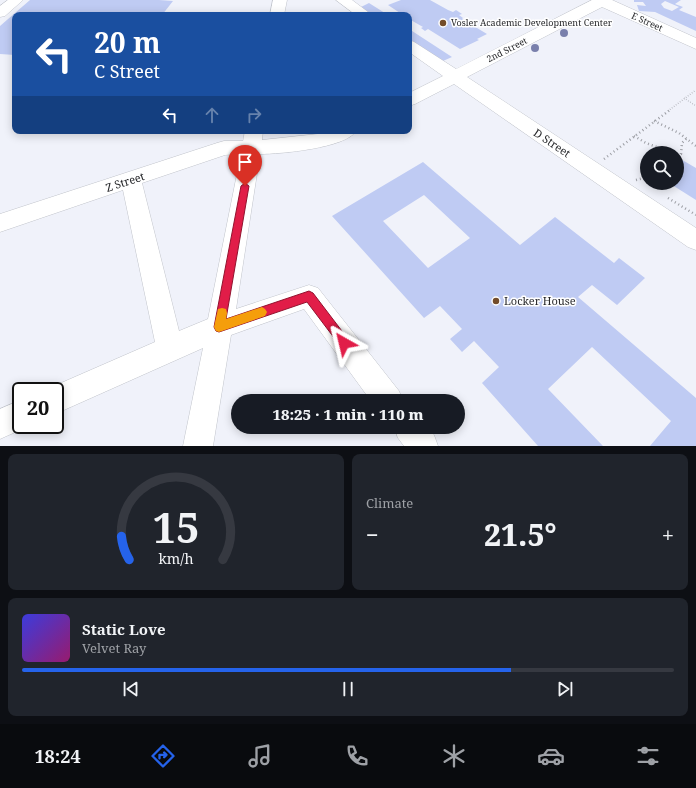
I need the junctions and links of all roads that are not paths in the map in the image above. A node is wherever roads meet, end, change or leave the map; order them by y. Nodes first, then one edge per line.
1 (16, 0) edge
2 (280, 0) edge
3 (343, 0) edge
4 (602, 0) edge
5 (278, 12) edge
6 (361, 12) edge
7 (0, 13) edge
8 (696, 44) edge
9 (412, 47) edge
10 (455, 77) junction
11 (412, 98) edge
12 (341, 134) edge
13 (253, 139) edge
14 (131, 180) junction
15 (0, 223) edge
16 (696, 240) edge
17 (219, 327) junction
18 (170, 348) junction
19 (384, 394) edge
20 (64, 396) edge
21 (12, 419) edge
22 (0, 424) edge
23 (414, 434) edge
24 (198, 446) edge
25 (423, 446) edge

1 - 7 street
2 - 5 street
3 - 6 street
4 - 8 street, E Street
4 - 10 street, 2nd Street
9 - 10 street, D Street
10 - 11 street, 2nd Street
10 - 16 street, D Street
12 - 13 street
13 - 14 street, Z Street
13 - 17 street
14 - 15 street, Z Street
14 - 18 street
17 - 18 street
17 - 19 street
17 - 24 street
18 - 20 street
21 - 22 street
23 - 25 street

